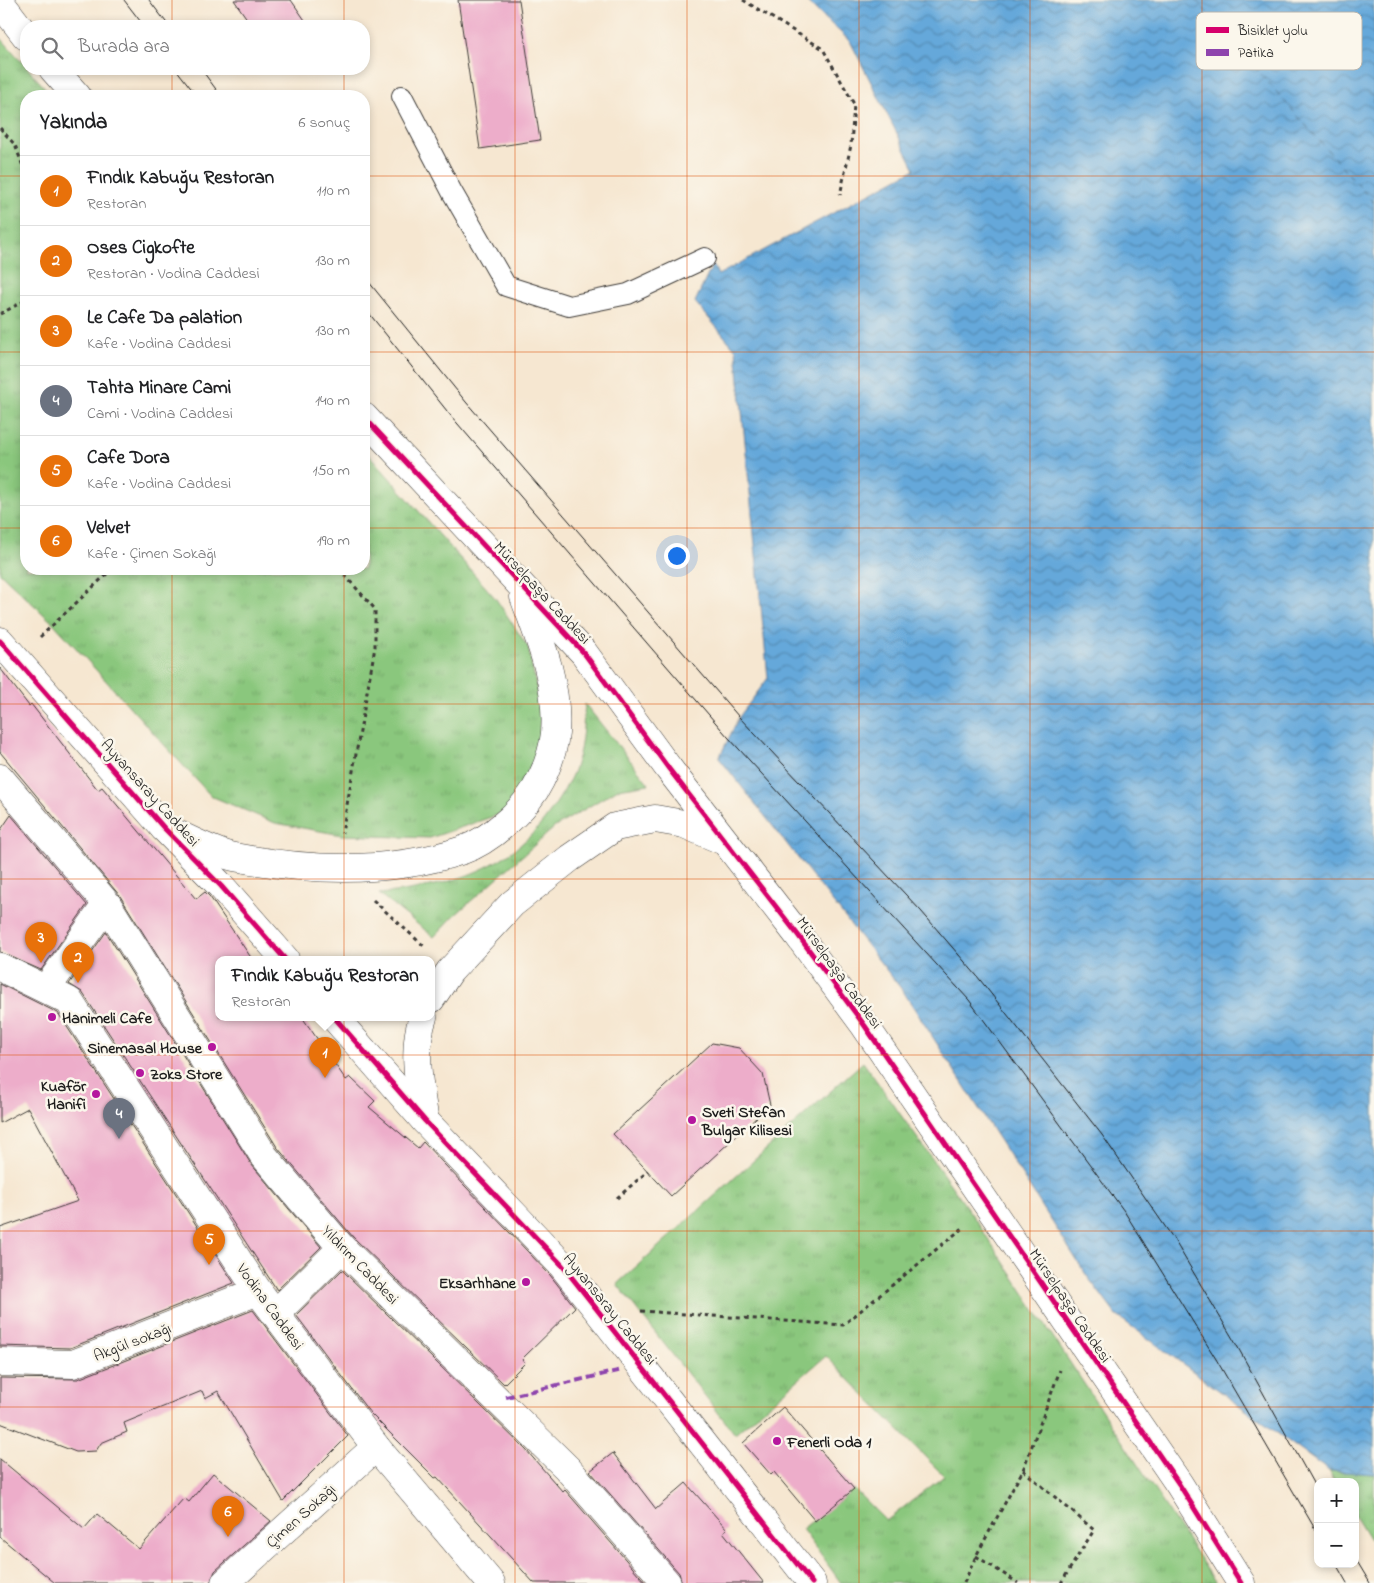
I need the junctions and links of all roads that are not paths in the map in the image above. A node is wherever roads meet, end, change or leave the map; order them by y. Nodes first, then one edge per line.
1 (0, 2) edge
2 (20, 28) edge
3 (58, 75) edge
4 (71, 90) edge
5 (402, 96) dead end
6 (705, 258) dead end
7 (370, 424) edge
8 (520, 586) junction
9 (7, 650) edge
10 (0, 778) edge
11 (164, 828) junction
12 (728, 843) junction
13 (107, 904) junction
14 (282, 956) edge
15 (0, 967) edge
16 (46, 989) junction
17 (435, 993) edge
18 (338, 1021) edge
19 (422, 1021) edge
20 (425, 1121) junction
21 (342, 1248) junction
22 (258, 1291) junction
23 (276, 1314) junction
24 (0, 1362) edge
25 (376, 1447) junction
26 (1239, 1581) edge
27 (225, 1583) edge
28 (491, 1583) edge
29 (667, 1583) edge
30 (812, 1583) edge

1 - 2 main road
3 - 4 main road
5 - 6 lane
7 - 8 main road, Mürselpaşa Caddesi
8 - 11 main road
8 - 12 main road, Mürselpaşa Caddesi
9 - 11 main road, Ayvansaray Caddesi
10 - 13 main road, Yıldırım Caddesi
11 - 14 main road, Ayvansaray Caddesi
12 - 17 main road
12 - 26 main road, Mürselpaşa Caddesi
13 - 16 main road
13 - 21 main road, Yıldırım Caddesi
15 - 16 main road, Vodina Caddesi
16 - 22 main road, Vodina Caddesi
18 - 20 main road, Ayvansaray Caddesi
19 - 20 main road
20 - 30 main road, Ayvansaray Caddesi
21 - 23 main road
21 - 29 main road, Yıldırım Caddesi
22 - 23 main road, Vodina Caddesi
22 - 24 main road, Akgül sokağı
23 - 25 main road, Vodina Caddesi
25 - 27 main road, Çimen Sokağı
25 - 28 main road, Vodina Caddesi

